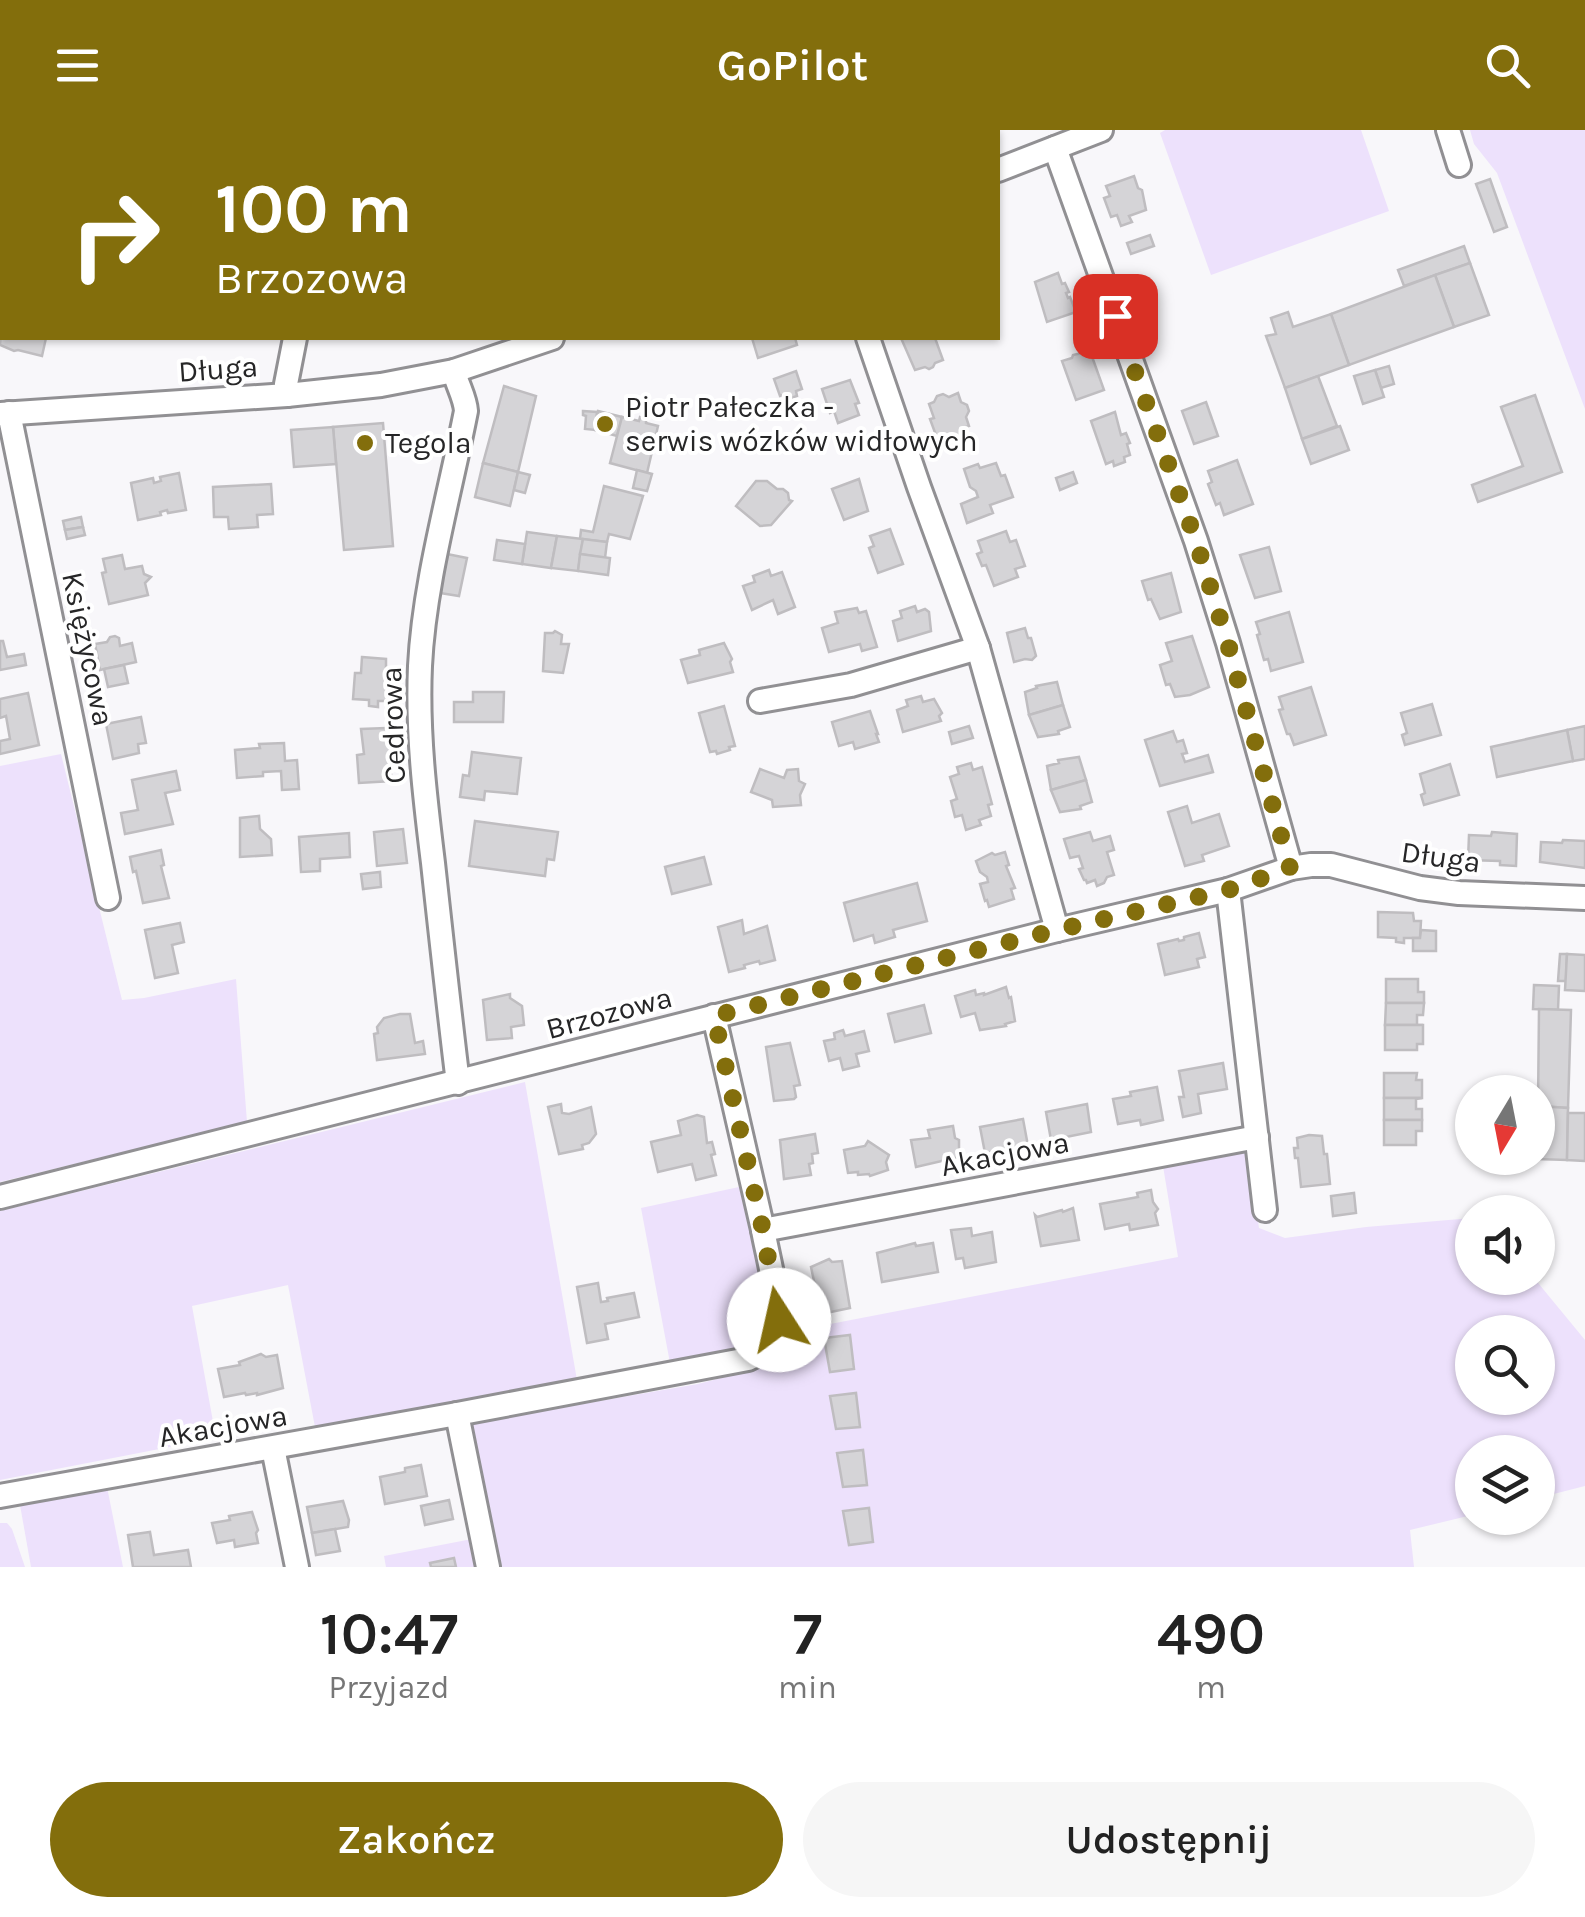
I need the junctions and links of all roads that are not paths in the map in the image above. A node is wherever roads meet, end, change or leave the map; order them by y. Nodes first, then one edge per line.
1 (1101, 130) edge
2 (1448, 130) edge
3 (1055, 148) junction
4 (1459, 165) dead end
5 (1000, 169) edge
6 (295, 340) edge
7 (546, 340) edge
8 (869, 340) edge
9 (454, 371) junction
10 (287, 394) junction
11 (4, 414) edge
12 (978, 648) junction
13 (760, 701) dead end
14 (1290, 868) junction
15 (1228, 890) junction
16 (108, 898) dead end
17 (1585, 898) edge
18 (1057, 930) junction
19 (714, 1016) junction
20 (458, 1083) junction
21 (1258, 1137) junction
22 (0, 1197) edge
23 (1265, 1210) dead end
24 (763, 1230) junction
25 (457, 1414) junction
26 (273, 1448) junction
27 (0, 1496) edge
28 (296, 1567) edge
29 (488, 1567) edge

1 - 3 street
2 - 4 street
3 - 5 street
3 - 14 street
6 - 10 street
7 - 9 street, Długa
8 - 12 street
9 - 10 street, Długa
9 - 20 street, Cedrowa
10 - 11 street, Długa
11 - 16 street, Księżycowa
12 - 13 street
12 - 18 street
14 - 15 street, Brzozowa
14 - 17 street, Długa
15 - 18 street, Brzozowa
15 - 21 street
18 - 19 street, Brzozowa
19 - 20 street, Brzozowa
19 - 24 street, Akacjowa
20 - 22 street, Brzozowa
21 - 23 street
21 - 24 street, Akacjowa
24 - 25 street, Akacjowa
25 - 26 street, Akacjowa
25 - 29 street
26 - 27 street, Akacjowa
26 - 28 street

